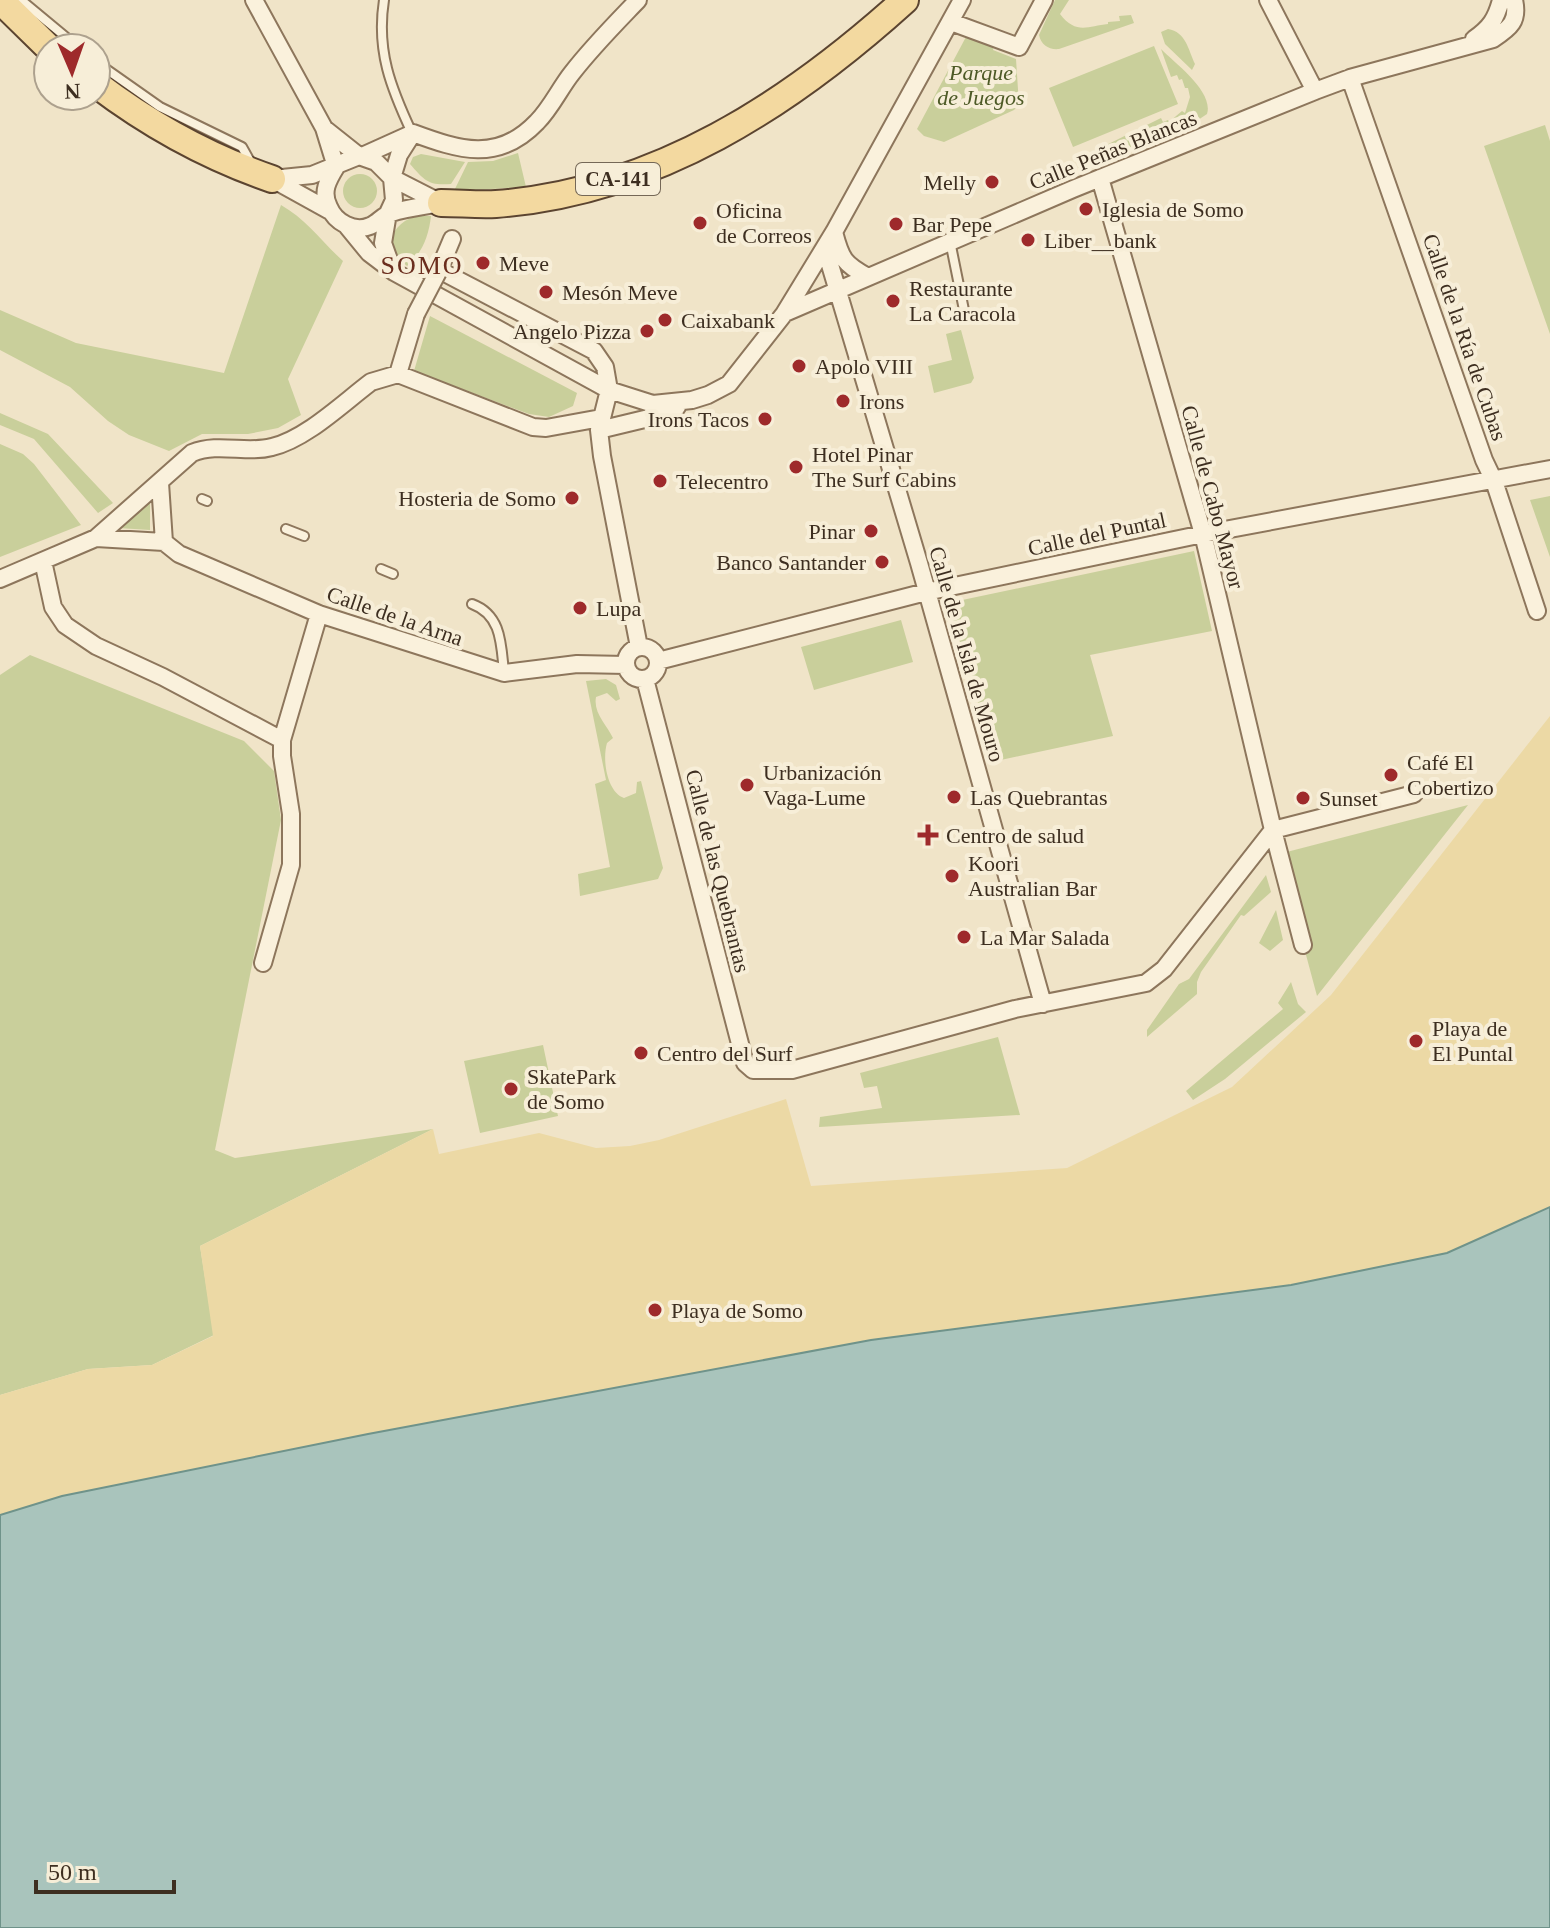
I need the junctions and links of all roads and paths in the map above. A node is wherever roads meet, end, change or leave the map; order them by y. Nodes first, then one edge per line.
1 (0, 0) edge
2 (21, 0) edge
3 (254, 0) edge
4 (384, 0) edge
5 (638, 0) edge
6 (885, 0) edge
7 (905, 0) edge
8 (962, 0) edge
9 (1044, 0) edge
10 (1268, 0) edge
11 (1501, 0) edge
12 (1514, 0) edge
13 (951, 22) junction
14 (33, 32) edge
15 (60, 32) edge
16 (1466, 45) junction
17 (112, 73) edge
18 (1350, 78) junction
19 (1315, 91) junction
20 (112, 95) edge
21 (779, 101) junction
22 (324, 128) junction
23 (413, 133) junction
24 (360, 156) junction
25 (336, 167) junction
26 (265, 177) junction
27 (392, 178) junction
28 (1100, 178) junction
29 (441, 203) junction
30 (330, 211) junction
31 (388, 213) junction
32 (346, 225) junction
33 (834, 232) junction
34 (452, 239) dead end
35 (950, 241) junction
36 (825, 248) junction
37 (439, 270) junction
38 (394, 272) junction
39 (868, 277) junction
40 (838, 290) junction
41 (810, 302) junction
42 (964, 310) dead end
43 (784, 314) junction
44 (845, 317) junction
45 (398, 374) junction
46 (609, 390) junction
47 (692, 400) junction
48 (600, 424) junction
49 (1550, 469) edge
50 (1494, 481) junction
51 (160, 483) junction
52 (286, 529) dead end
53 (1203, 534) junction
54 (304, 536) dead end
55 (96, 538) junction
56 (164, 542) junction
57 (43, 561) junction
58 (381, 569) dead end
59 (393, 574) dead end
60 (0, 579) edge
61 (926, 592) junction
62 (472, 604) dead end
63 (1537, 611) dead end
64 (319, 614) junction
65 (639, 647) junction
66 (658, 661) junction
67 (626, 665) junction
68 (504, 673) junction
69 (645, 679) junction
70 (282, 740) junction
71 (1414, 794) dead end
72 (1273, 830) junction
73 (1303, 945) dead end
74 (263, 963) dead end
75 (1043, 1004) junction

1 - 14 main road
2 - 15 lane
3 - 22 street
4 - 23 lane
5 - 23 street
6 - 21 main road, CA-141
7 - 21 main road, CA-141
8 - 13 street
9 - 13 street
10 - 19 street
11 - 16 street, Calle Peñas Blancas
12 - 16 street, Calle Peñas Blancas
13 - 33 street
16 - 18 street, Calle Peñas Blancas
17 - 26 lane
18 - 19 street, Calle Peñas Blancas
18 - 50 street, Calle de la Ría de Cubas
19 - 28 street, Calle Peñas Blancas
20 - 26 main road
21 - 29 main road, CA-141
22 - 24 street
22 - 25 street
23 - 24 street
23 - 27 street
24 - 25 street
24 - 27 street
25 - 26 street
25 - 30 street
26 - 30 street
27 - 29 street
27 - 31 street
28 - 35 street, Calle Peñas Blancas
28 - 53 street, Calle de Cabo Mayor
29 - 31 street
30 - 32 street
31 - 32 street
31 - 38 street
32 - 38 street
33 - 36 street
33 - 39 street
34 - 37 street
35 - 39 street, Calle Peñas Blancas
35 - 42 lane
36 - 40 street, Calle de la Isla de Mouro
36 - 43 street
37 - 45 street, bridge
37 - 46 street
38 - 46 street
39 - 40 street, Calle Peñas Blancas
40 - 41 street, Calle Peñas Blancas
40 - 44 street, Calle de la Isla de Mouro
41 - 43 street, Calle Peñas Blancas
41 - 44 street
43 - 47 street
44 - 61 street, Calle de la Isla de Mouro
45 - 48 street
45 - 51 street
46 - 47 street
46 - 48 street
47 - 48 street
48 - 65 street
49 - 50 street, Calle del Puntal
50 - 53 street, Calle del Puntal
50 - 63 street, Calle de la Ría de Cubas
51 - 55 street
51 - 56 street
52 - 54 lane
53 - 61 street, Calle del Puntal
53 - 72 street, Calle de Cabo Mayor
55 - 56 street, Calle de la Arna
55 - 57 street, Calle de la Arna
56 - 64 street, Calle de la Arna
57 - 60 street, Calle de la Arna
57 - 70 street
58 - 59 lane
61 - 66 street, Calle del Puntal
61 - 75 street, Calle de la Isla de Mouro
62 - 68 lane
64 - 68 street, Calle de la Arna
64 - 70 street
65 - 66 street
65 - 67 street
66 - 69 street
67 - 68 street, Calle de la Arna
67 - 69 street
69 - 75 street, Calle de las Quebrantas
70 - 74 street
71 - 72 street
72 - 73 street, Calle de Cabo Mayor
72 - 75 street

